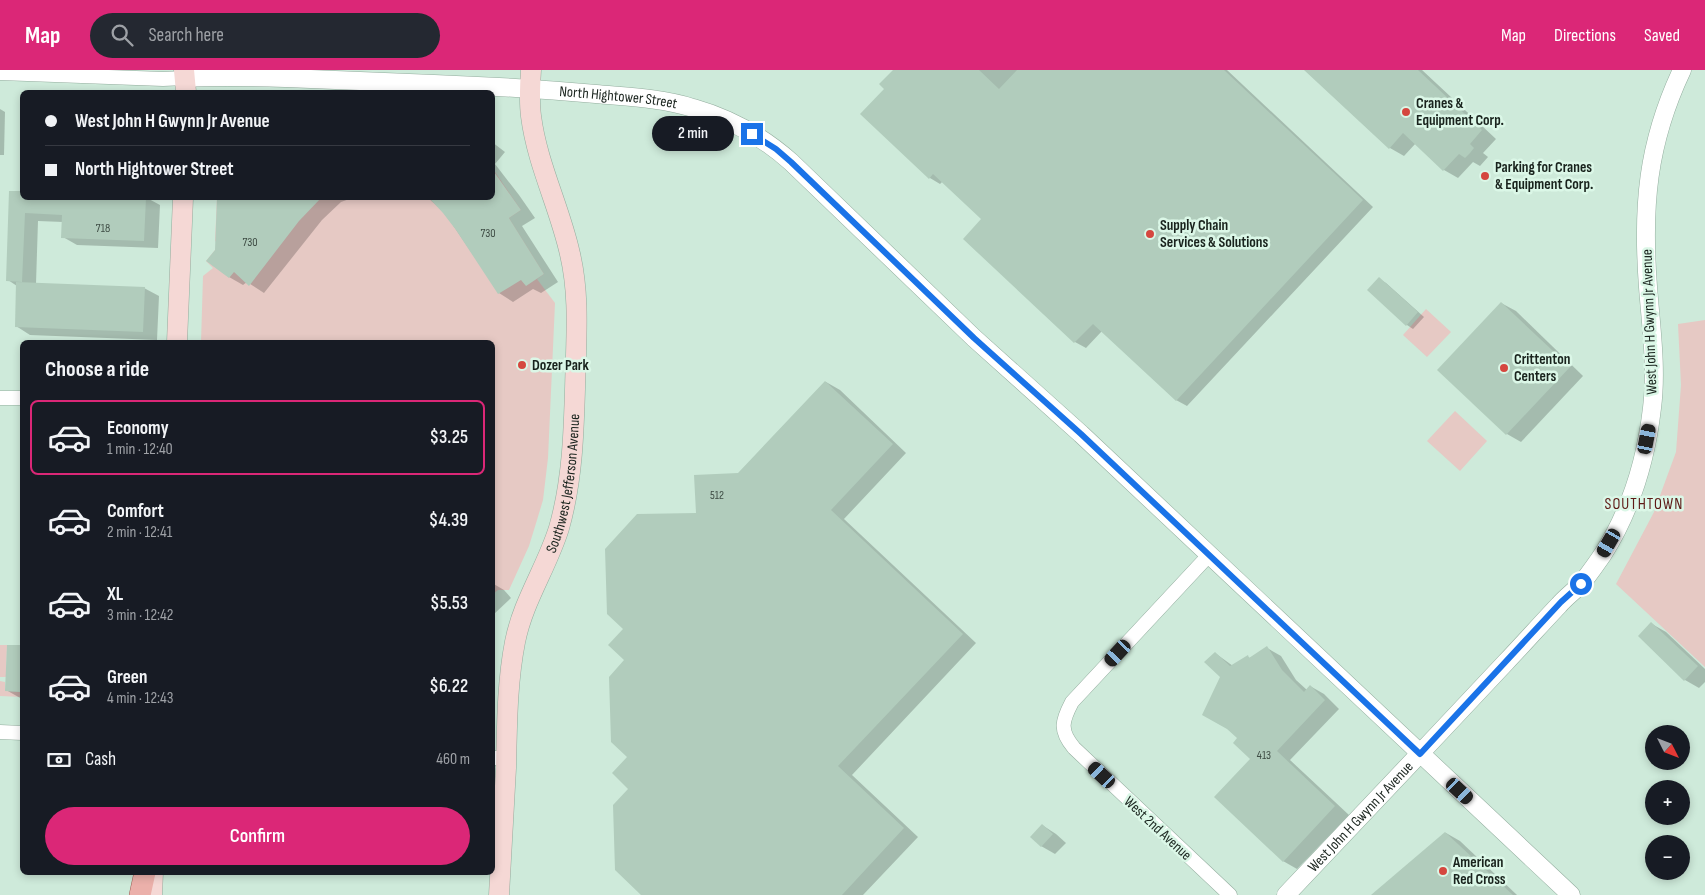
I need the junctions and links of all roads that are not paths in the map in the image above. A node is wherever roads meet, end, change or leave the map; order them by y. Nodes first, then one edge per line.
1 (1682, 70) edge
2 (0, 73) edge
3 (530, 79) edge
4 (185, 80) edge
5 (183, 200) edge
6 (177, 340) edge
7 (0, 398) edge
8 (20, 398) edge
9 (1209, 555) junction
10 (0, 732) edge
11 (20, 733) edge
12 (1420, 754) junction
13 (499, 758) edge
14 (144, 875) edge
15 (153, 875) edge
16 (140, 895) edge
17 (152, 895) edge
18 (499, 895) edge
19 (1230, 895) edge
20 (1286, 895) edge
21 (1571, 895) edge

1 - 12 street, West John H Gwynn Jr Avenue
2 - 4 street
3 - 4 street, North Hightower Street
3 - 9 street, North Hightower Street
3 - 13 main road, Southwest Jefferson Avenue
5 - 6 main road
7 - 8 street
9 - 12 street, North Hightower Street
9 - 19 street, West 2nd Avenue
10 - 11 street
12 - 20 street, West John H Gwynn Jr Avenue
12 - 21 street, North Hightower Street
13 - 18 main road, Southwest Jefferson Avenue
14 - 16 main road
15 - 17 main road

